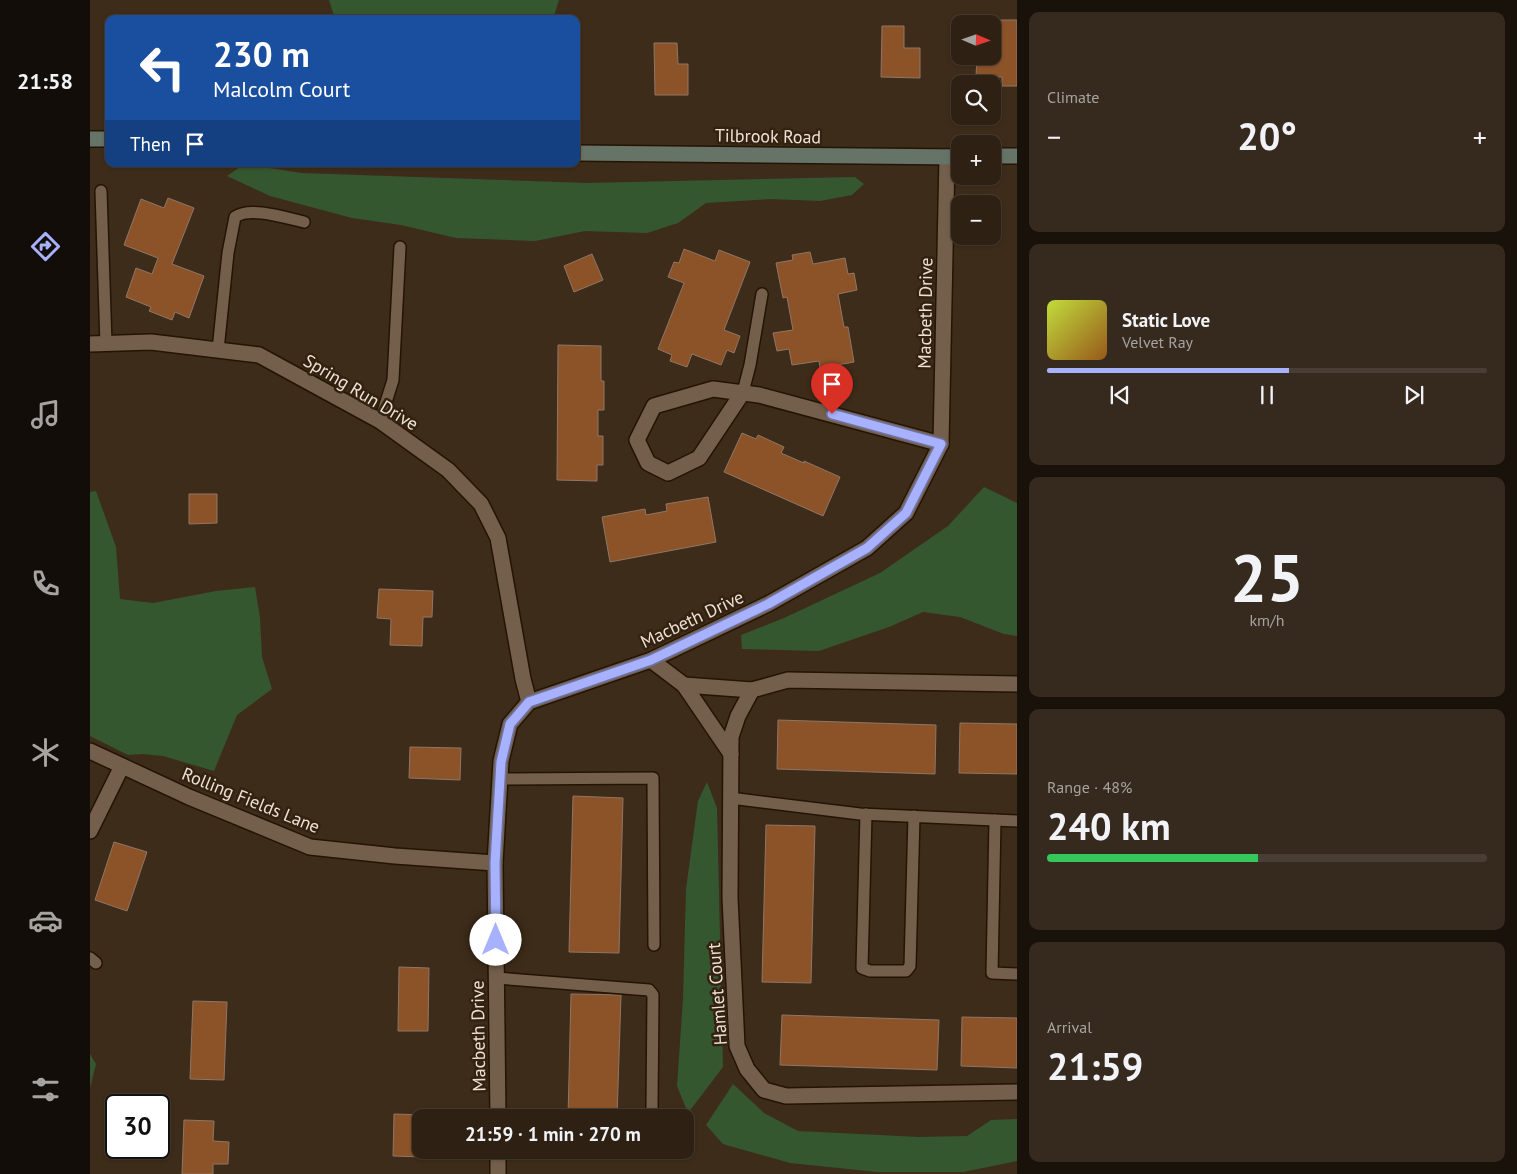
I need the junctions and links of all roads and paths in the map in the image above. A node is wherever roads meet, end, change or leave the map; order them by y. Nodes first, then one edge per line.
1 (90, 139) edge
2 (105, 139) edge
3 (580, 154) edge
4 (1001, 156) edge
5 (1017, 156) edge
6 (951, 157) edge
7 (952, 185) edge
8 (101, 191) dead end
9 (304, 222) dead end
10 (400, 247) dead end
11 (762, 294) dead end
12 (90, 344) edge
13 (106, 344) junction
14 (218, 350) junction
15 (743, 392) junction
16 (380, 420) junction
17 (941, 444) junction
18 (651, 660) junction
19 (1017, 684) edge
20 (684, 685) junction
21 (752, 690) junction
22 (529, 702) junction
23 (90, 751) edge
24 (731, 754) junction
25 (122, 766) junction
26 (500, 779) junction
27 (730, 798) junction
28 (866, 814) junction
29 (914, 816) junction
30 (995, 820) junction
31 (1017, 821) edge
32 (90, 831) edge
33 (495, 863) junction
34 (654, 946) dead end
35 (1017, 974) edge
36 (496, 978) junction
37 (1017, 1092) edge
38 (652, 1108) dead end
39 (498, 1109) edge
40 (498, 1159) edge
41 (498, 1174) edge

1 - 2 street
3 - 6 street, Tilbrook Road
4 - 5 street
7 - 17 street, Macbeth Drive
8 - 13 lane
9 - 14 lane
10 - 16 lane
11 - 15 lane
12 - 13 street, Spring Run Drive
13 - 14 street, Spring Run Drive
14 - 16 street, Spring Run Drive
15 - 15 street
15 - 17 street
16 - 22 street, Spring Run Drive
17 - 18 street, Macbeth Drive
18 - 20 street
18 - 22 street, Macbeth Drive
19 - 21 street
20 - 21 street
20 - 24 street
21 - 24 street, Hamlet Court
22 - 26 street, Macbeth Drive
23 - 25 street, Rolling Fields Lane
24 - 27 street, Hamlet Court
25 - 32 street
25 - 33 street, Rolling Fields Lane
26 - 33 street, Macbeth Drive
26 - 34 lane
27 - 28 lane
27 - 37 street, Hamlet Court
28 - 29 lane
28 - 29 lane
29 - 30 lane
30 - 31 lane
30 - 35 lane
33 - 36 street, Macbeth Drive
36 - 38 lane
36 - 39 street, Macbeth Drive
40 - 41 street

